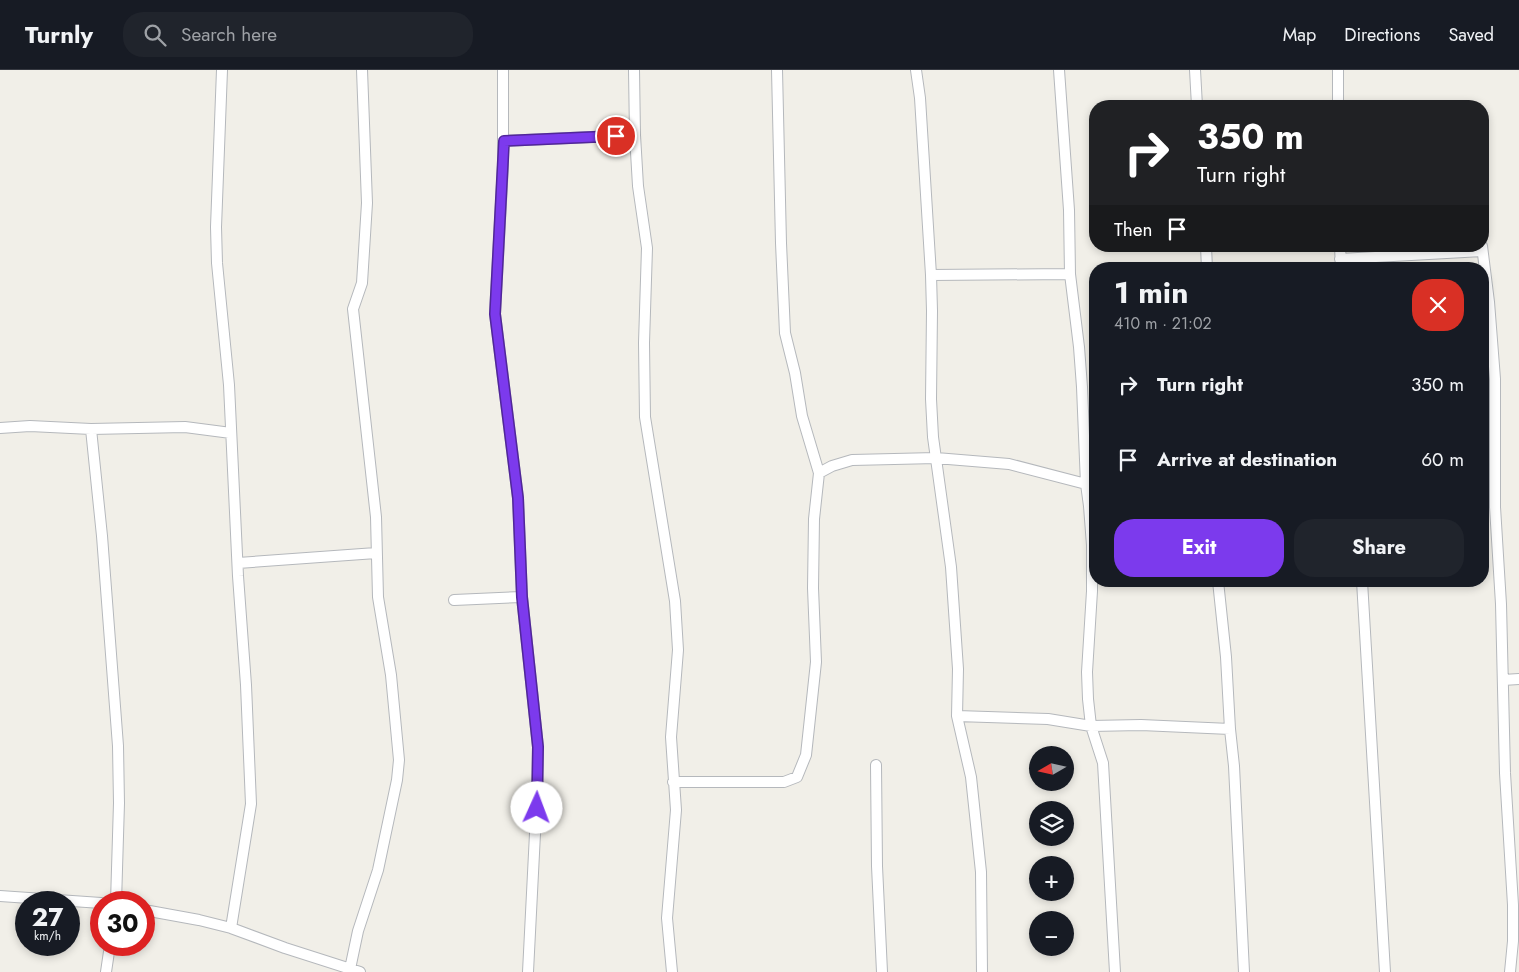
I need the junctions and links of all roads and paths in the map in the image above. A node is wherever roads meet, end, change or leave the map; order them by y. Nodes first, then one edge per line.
1 (222, 70) edge
2 (362, 70) edge
3 (503, 70) edge
4 (634, 70) edge
5 (777, 70) edge
6 (916, 70) edge
7 (1059, 70) edge
8 (1195, 70) edge
9 (1338, 70) edge
10 (1197, 100) edge
11 (1338, 100) edge
12 (635, 135) junction
13 (504, 141) junction
14 (1454, 252) edge
15 (1359, 262) edge
16 (1070, 274) junction
17 (931, 275) junction
18 (1489, 302) edge
19 (0, 428) edge
20 (90, 429) junction
21 (231, 433) junction
22 (936, 458) junction
23 (819, 473) junction
24 (1086, 484) junction
25 (1089, 506) edge
26 (376, 552) junction
27 (238, 563) junction
28 (1092, 587) edge
29 (1219, 587) edge
30 (1362, 587) edge
31 (522, 597) junction
32 (454, 600) dead end
33 (1519, 679) edge
34 (1503, 680) junction
35 (957, 716) junction
36 (1091, 726) junction
37 (1230, 729) junction
38 (876, 765) dead end
39 (674, 782) junction
40 (116, 891) edge
41 (0, 896) edge
42 (90, 902) edge
43 (155, 912) edge
44 (230, 928) junction
45 (108, 956) edge
46 (355, 970) edge
47 (106, 972) edge
48 (528, 972) edge
49 (672, 972) edge
50 (882, 972) edge
51 (982, 972) edge
52 (1114, 972) edge
53 (1244, 972) edge
54 (1385, 972) edge
55 (1510, 972) edge

1 - 21 street
2 - 26 street
3 - 13 street
4 - 12 street
5 - 23 street
6 - 17 street
7 - 16 street
8 - 10 street
9 - 11 street
12 - 13 street
12 - 39 street
13 - 31 street
14 - 15 street
16 - 17 street
16 - 24 street
17 - 22 street
18 - 34 street
19 - 20 street
20 - 21 street
20 - 40 street
21 - 27 street
22 - 23 street
22 - 24 street
22 - 35 street
23 - 39 street
24 - 25 street
26 - 27 street
26 - 46 street
27 - 44 street
28 - 36 street
29 - 37 street
30 - 54 street
31 - 32 street
31 - 48 street
33 - 34 street
34 - 55 street
35 - 36 street
35 - 51 street
36 - 37 street
36 - 52 street
37 - 53 street
38 - 50 street
39 - 49 street
41 - 42 street
43 - 44 street
44 - 46 street
45 - 47 street

